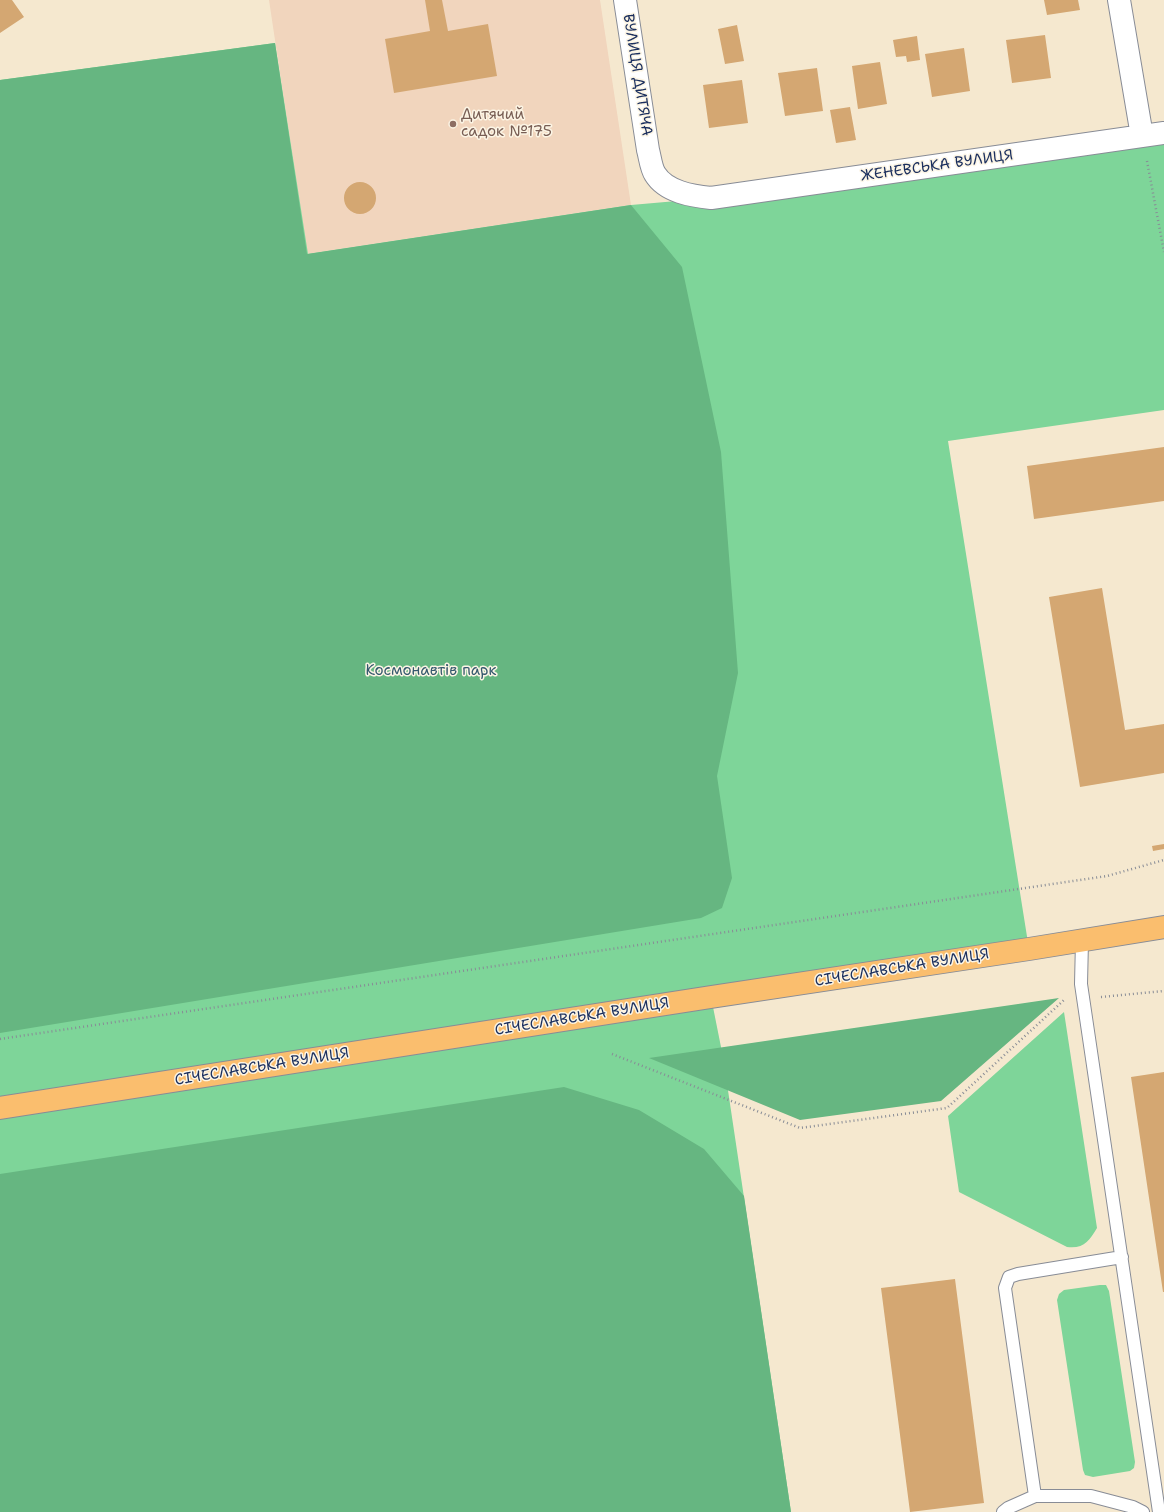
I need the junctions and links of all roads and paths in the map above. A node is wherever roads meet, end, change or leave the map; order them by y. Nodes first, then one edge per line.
1 (625, 0) edge
2 (1119, 0) edge
3 (1164, 133) edge
4 (1142, 136) junction
5 (711, 198) joint
6 (1164, 252) edge
7 (1164, 860) edge
8 (1164, 927) edge
9 (1082, 940) junction
10 (1081, 984) junction
11 (1164, 991) edge
12 (0, 1039) edge
13 (612, 1054) dead end
14 (0, 1108) edge
15 (1122, 1257) junction
16 (1035, 1496) junction
17 (1003, 1512) edge
18 (1143, 1512) edge
19 (1159, 1512) edge

1 - 5 street, ВУЛИЦЯ ДИТЯЧА
2 - 4 street
3 - 4 street, ЖЕНЕВСЬКА ВУЛИЦЯ
4 - 5 street, ЖЕНЕВСЬКА ВУЛИЦЯ
4 - 6 path
7 - 12 path
8 - 9 main road, СІЧЕСЛАВСЬКА ВУЛИЦЯ
9 - 10 lane
9 - 14 main road, СІЧЕСЛАВСЬКА ВУЛИЦЯ
10 - 11 path
10 - 13 path
10 - 15 lane
15 - 16 lane
15 - 19 lane
16 - 17 lane
16 - 18 lane

